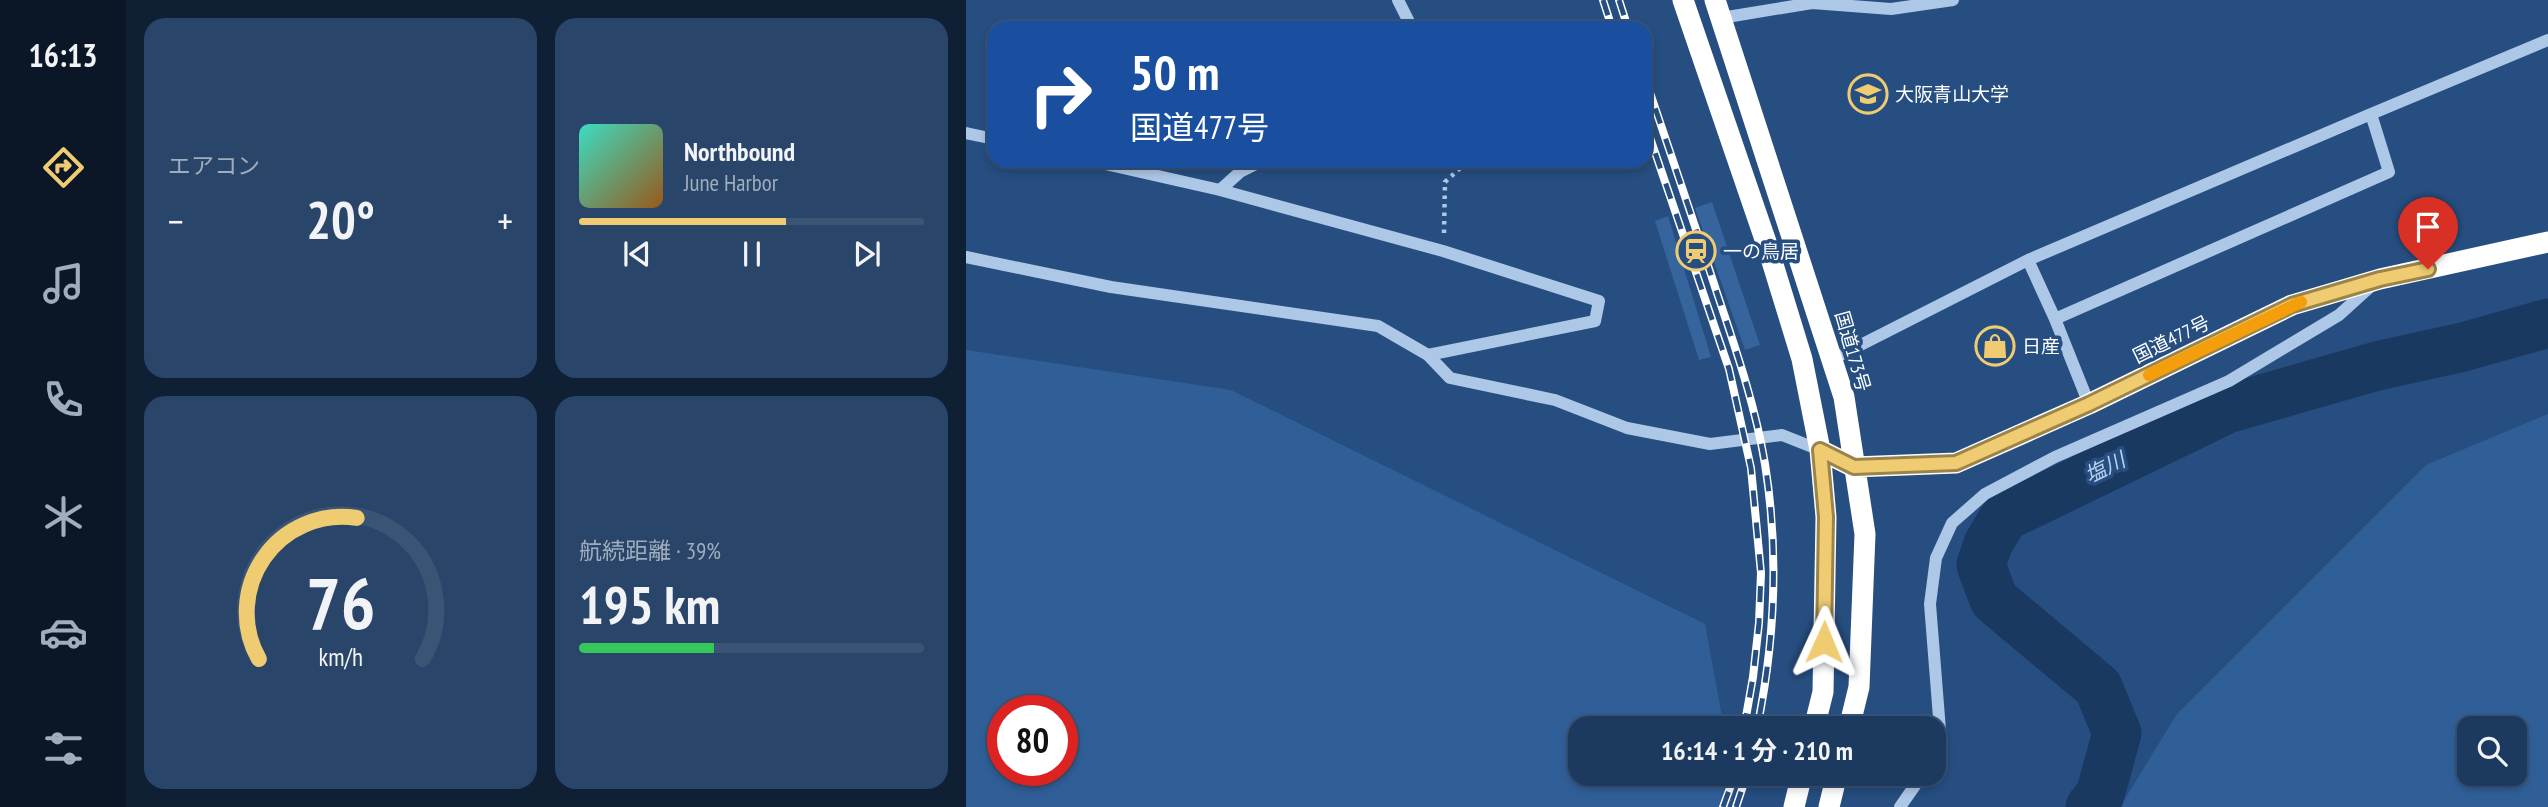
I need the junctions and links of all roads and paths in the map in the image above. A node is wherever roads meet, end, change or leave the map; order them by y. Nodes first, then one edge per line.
1 (1398, 0) edge
2 (1683, 0) edge
3 (1953, 0) edge
4 (1718, 9) edge
5 (1408, 21) edge
6 (2548, 40) edge
7 (2371, 114) junction
8 (966, 133) edge
9 (987, 138) edge
10 (1123, 168) edge
11 (1248, 168) edge
12 (1460, 168) edge
13 (1220, 190) junction
14 (2548, 242) edge
15 (1443, 251) junction
16 (966, 257) edge
17 (2028, 260) junction
18 (2380, 279) junction
19 (2055, 319) junction
20 (1429, 355) junction
21 (1833, 359) junction
22 (2089, 404) junction
23 (1820, 450) junction
24 (1854, 467) junction
25 (1817, 716) edge
26 (1852, 716) edge
27 (1939, 716) edge
28 (1799, 786) edge
29 (1835, 786) edge
30 (1915, 786) edge
31 (1794, 807) edge
32 (1829, 807) edge
33 (1900, 807) edge

1 - 5 street
2 - 23 highway
3 - 4 street
4 - 21 highway, 国道173号
6 - 7 street
7 - 17 street
7 - 19 street
8 - 9 street
10 - 13 street
11 - 13 street
12 - 15 path
13 - 15 street
14 - 18 highway, 国道477号
15 - 20 street
16 - 20 street
17 - 19 street
17 - 21 street
18 - 22 highway, 国道477号
18 - 27 street
19 - 22 street
20 - 23 street
21 - 24 highway, 国道173号
22 - 24 highway, 国道477号
23 - 24 highway, 国道477号
23 - 25 highway
24 - 26 highway, 国道173号
28 - 31 highway
29 - 32 highway
30 - 33 street

